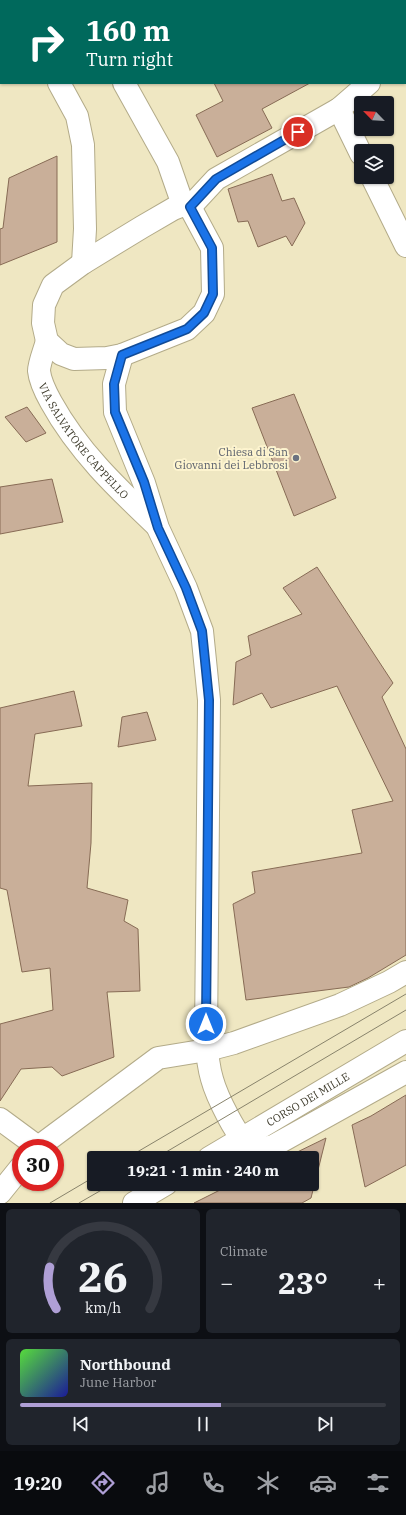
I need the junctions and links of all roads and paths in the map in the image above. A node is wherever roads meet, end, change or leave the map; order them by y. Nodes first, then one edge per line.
1 (60, 84) edge
2 (125, 84) edge
3 (368, 84) edge
4 (339, 108) junction
5 (356, 144) edge
6 (375, 184) edge
7 (187, 206) junction
8 (406, 246) edge
9 (83, 263) junction
10 (47, 341) junction
11 (122, 355) junction
12 (158, 528) junction
13 (406, 972) edge
14 (406, 1041) edge
15 (207, 1050) junction
16 (406, 1072) edge
17 (0, 1119) edge
18 (241, 1138) junction
19 (26, 1139) edge
20 (48, 1139) edge
21 (220, 1151) edge
22 (12, 1178) edge
23 (154, 1191) edge
24 (0, 1193) edge
25 (134, 1203) edge

1 - 9 street
2 - 7 street
3 - 4 street
4 - 5 street
4 - 7 street
6 - 8 street
7 - 9 street
7 - 11 street
9 - 10 street
10 - 11 street
10 - 12 street, VIA SALVATORE CAPPELLO
11 - 12 street, VIA SALVATORE CAPPELLO
12 - 15 street, VIA SALVATORE CAPPELLO
13 - 15 street
14 - 18 street, CORSO DEI MILLE
15 - 18 street, VIA SALVATORE CAPPELLO
15 - 20 street
16 - 18 street
17 - 19 street
18 - 21 street, CORSO DEI MILLE
22 - 24 street
23 - 25 street

